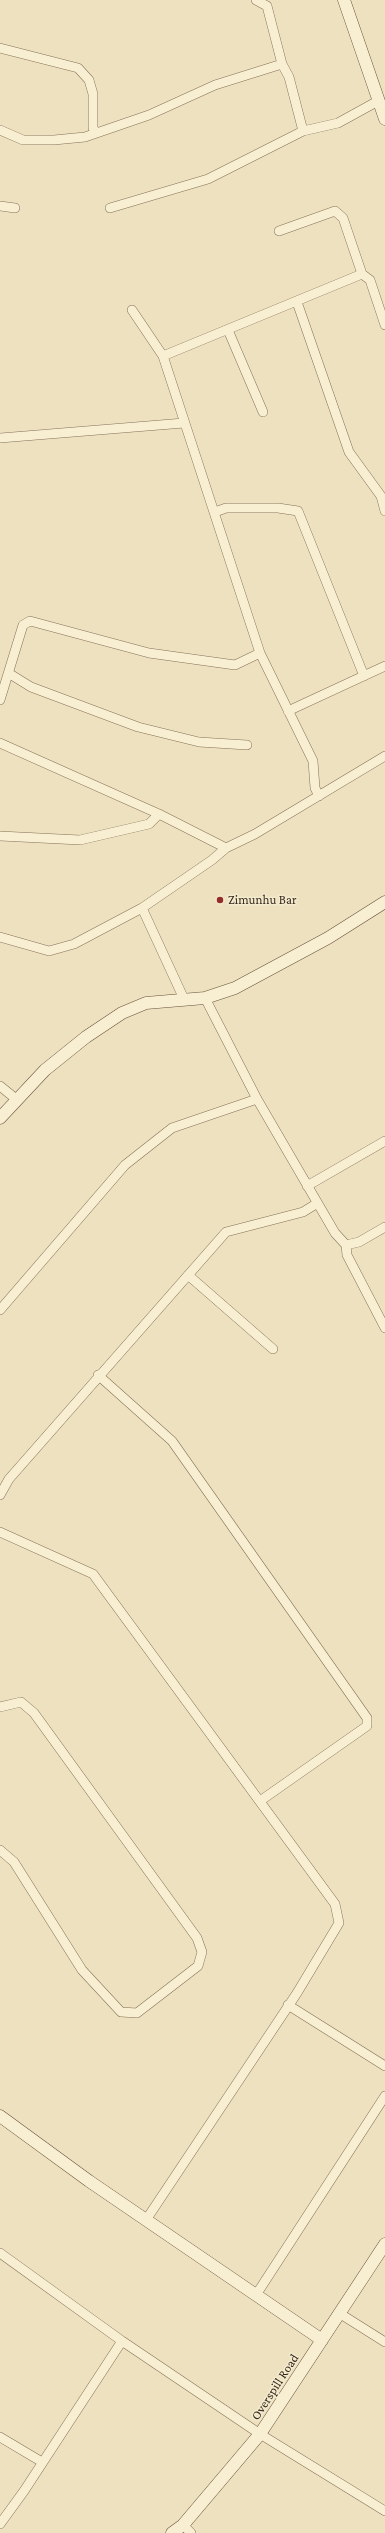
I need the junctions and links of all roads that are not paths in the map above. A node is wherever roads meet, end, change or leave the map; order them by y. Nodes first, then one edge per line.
1 (256, 0) edge
2 (344, 0) edge
3 (0, 48) edge
4 (282, 64) junction
5 (378, 101) junction
6 (385, 119) edge
7 (0, 130) edge
8 (303, 131) junction
9 (96, 133) junction
10 (0, 206) edge
11 (15, 208) dead end
12 (110, 208) dead end
13 (279, 232) dead end
14 (362, 274) junction
15 (297, 302) junction
16 (132, 310) dead end
17 (385, 325) edge
18 (228, 330) junction
19 (163, 356) junction
20 (263, 412) dead end
21 (184, 423) junction
22 (0, 438) edge
23 (385, 511) edge
24 (215, 512) junction
25 (260, 653) junction
26 (385, 666) edge
27 (10, 674) junction
28 (364, 676) junction
29 (0, 700) edge
30 (288, 711) junction
31 (0, 743) edge
32 (247, 745) dead end
33 (385, 756) edge
34 (319, 796) junction
35 (159, 814) junction
36 (0, 836) edge
37 (226, 848) junction
38 (385, 902) edge
39 (142, 908) junction
40 (0, 937) edge
41 (205, 998) junction
42 (184, 999) junction
43 (0, 1086) edge
44 (16, 1099) junction
45 (257, 1099) junction
46 (0, 1118) edge
47 (385, 1141) edge
48 (307, 1186) junction
49 (316, 1204) junction
50 (385, 1227) edge
51 (346, 1245) junction
52 (188, 1275) junction
53 (0, 1310) edge
54 (385, 1328) edge
55 (273, 1349) dead end
56 (98, 1375) junction
57 (0, 1495) edge
58 (0, 1532) edge
59 (0, 1707) edge
60 (260, 1801) junction
61 (0, 1850) edge
62 (288, 2005) junction
63 (385, 2066) edge
64 (385, 2096) edge
65 (0, 2116) edge
66 (146, 2220) junction
67 (385, 2244) edge
68 (0, 2253) edge
69 (256, 2295) junction
70 (339, 2313) junction
71 (122, 2340) junction
72 (322, 2340) junction
73 (385, 2342) edge
74 (260, 2434) junction
75 (0, 2437) edge
76 (42, 2462) junction
77 (385, 2512) edge
78 (0, 2524) edge
79 (187, 2529) edge
80 (172, 2533) edge

1 - 4 street
2 - 5 street
3 - 9 street
4 - 8 street
4 - 9 street
5 - 6 street
5 - 8 street
7 - 9 street
8 - 12 street
10 - 11 street
13 - 14 street
14 - 15 street
14 - 17 street
15 - 18 street
15 - 23 street
16 - 19 street
18 - 19 street
18 - 20 street
19 - 21 street
21 - 22 street
21 - 24 street
24 - 25 street
24 - 28 street
25 - 27 street
25 - 30 street
26 - 28 street
27 - 29 street
27 - 32 street
28 - 30 street
30 - 34 street
31 - 35 street
33 - 34 street
34 - 37 street
35 - 36 street
35 - 37 street
37 - 39 street
38 - 41 street
39 - 40 street
39 - 42 street
41 - 42 street
41 - 45 street
42 - 44 street
43 - 44 street
44 - 46 street
45 - 48 street
45 - 53 street
47 - 48 street
48 - 49 street
49 - 51 street
49 - 52 street
50 - 51 street
51 - 54 street
52 - 55 street
52 - 56 street
56 - 57 street
56 - 60 street
58 - 60 street
59 - 61 street
60 - 62 street
62 - 63 street
62 - 66 street
64 - 69 street
65 - 66 street
66 - 69 street
67 - 70 street, Overspill Road
68 - 71 street
69 - 72 street
70 - 72 street, Overspill Road
70 - 73 street
71 - 74 street
71 - 76 street
72 - 74 street, Overspill Road
74 - 77 street
74 - 79 street, Overspill Road
75 - 76 street
76 - 78 street
79 - 80 street, Overspill Road

